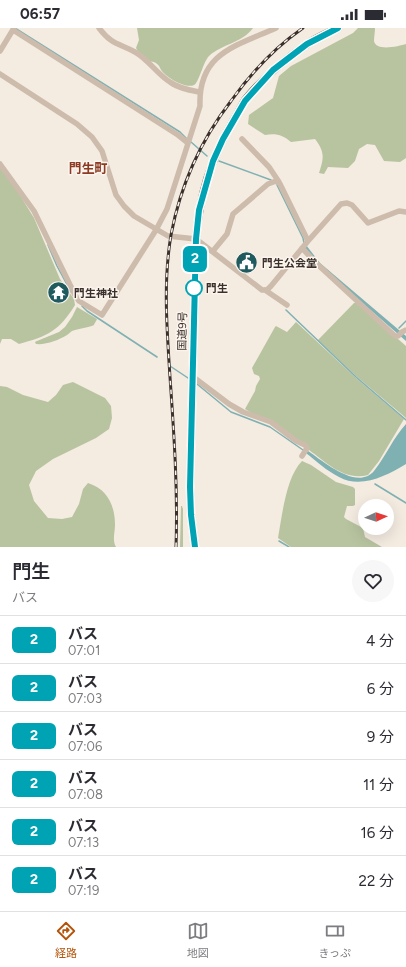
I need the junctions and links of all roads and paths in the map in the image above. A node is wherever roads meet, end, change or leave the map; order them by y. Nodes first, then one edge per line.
1 (99, 28) edge
2 (276, 28) edge
3 (338, 28) edge
4 (14, 29) edge
5 (264, 31) edge
6 (0, 51) edge
7 (0, 74) edge
8 (199, 92) junction
9 (242, 139) dead end
10 (188, 140) junction
11 (0, 164) edge
12 (279, 182) junction
13 (406, 212) edge
14 (156, 230) junction
15 (196, 239) junction
16 (305, 244) junction
17 (213, 251) junction
18 (265, 290) junction
19 (287, 305) dead end
20 (402, 332) edge
21 (192, 376) junction
22 (304, 453) dead end
23 (196, 546) edge

1 - 8 street
2 - 5 street
3 - 15 highway, 国道9号
4 - 6 street
4 - 10 street
5 - 8 street
7 - 14 street
8 - 10 street
9 - 12 street
10 - 14 street
11 - 14 street
12 - 16 street
12 - 17 street
13 - 16 street
14 - 15 street
15 - 17 street
15 - 21 highway, 国道9号
16 - 18 street
16 - 20 street
17 - 18 street
18 - 19 street
21 - 22 street
21 - 23 highway, 国道9号

